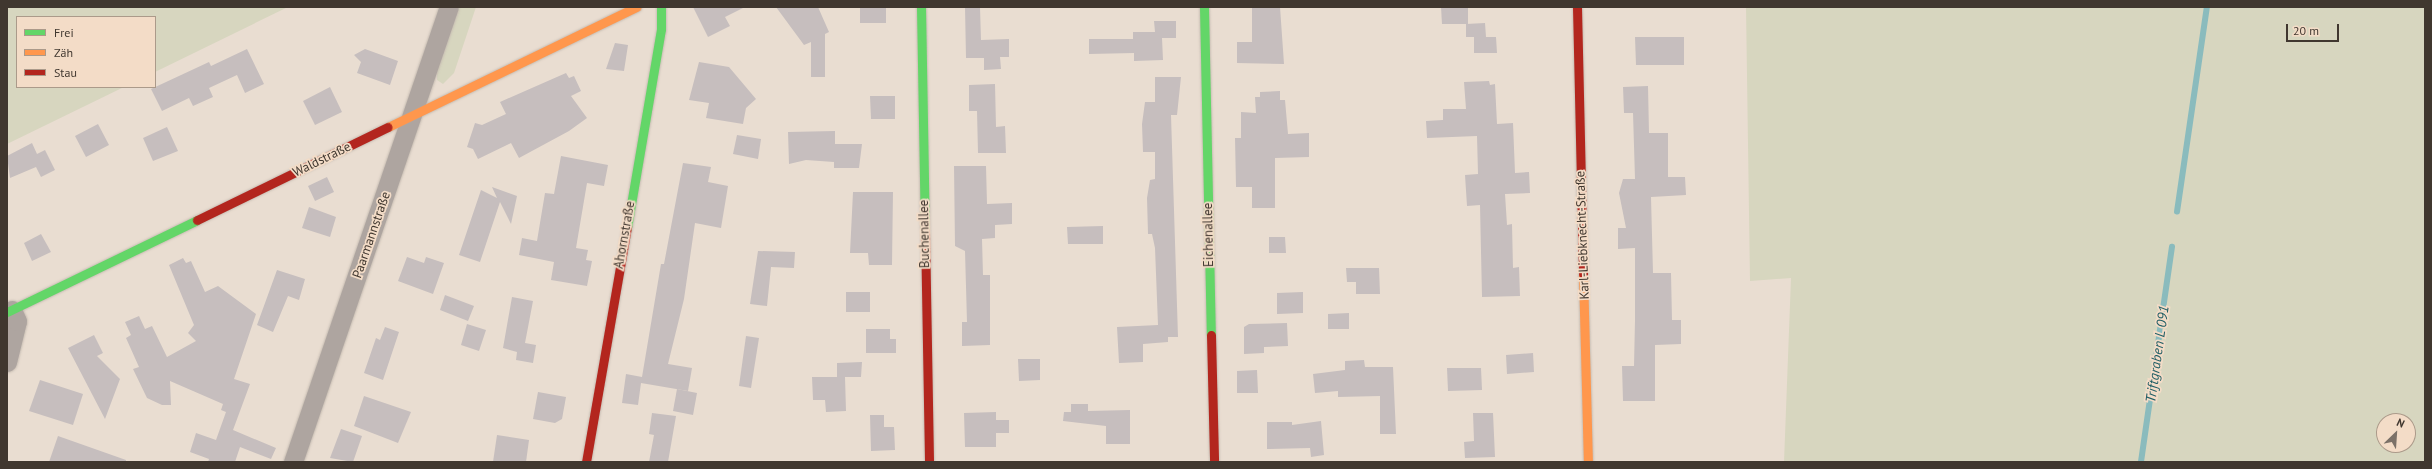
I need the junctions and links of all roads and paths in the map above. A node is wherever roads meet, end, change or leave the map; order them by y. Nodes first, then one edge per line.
1 (449, 7) edge
2 (636, 7) edge
3 (661, 7) edge
4 (921, 7) edge
5 (1204, 7) edge
6 (1577, 7) edge
7 (413, 116) junction
8 (9, 311) edge
9 (7, 362) edge
10 (293, 462) edge
11 (586, 462) edge
12 (929, 462) edge
13 (1214, 462) edge
14 (1588, 462) edge

1 - 7 street, Paarmannstraße
2 - 7 street, Waldstraße
3 - 11 street, Ahornstraße
4 - 12 street, Buchenallee
5 - 13 street, Eichenallee
6 - 14 street, Karl-Liebknecht-Straße
7 - 8 street, Waldstraße
7 - 10 street, Paarmannstraße
8 - 9 street

